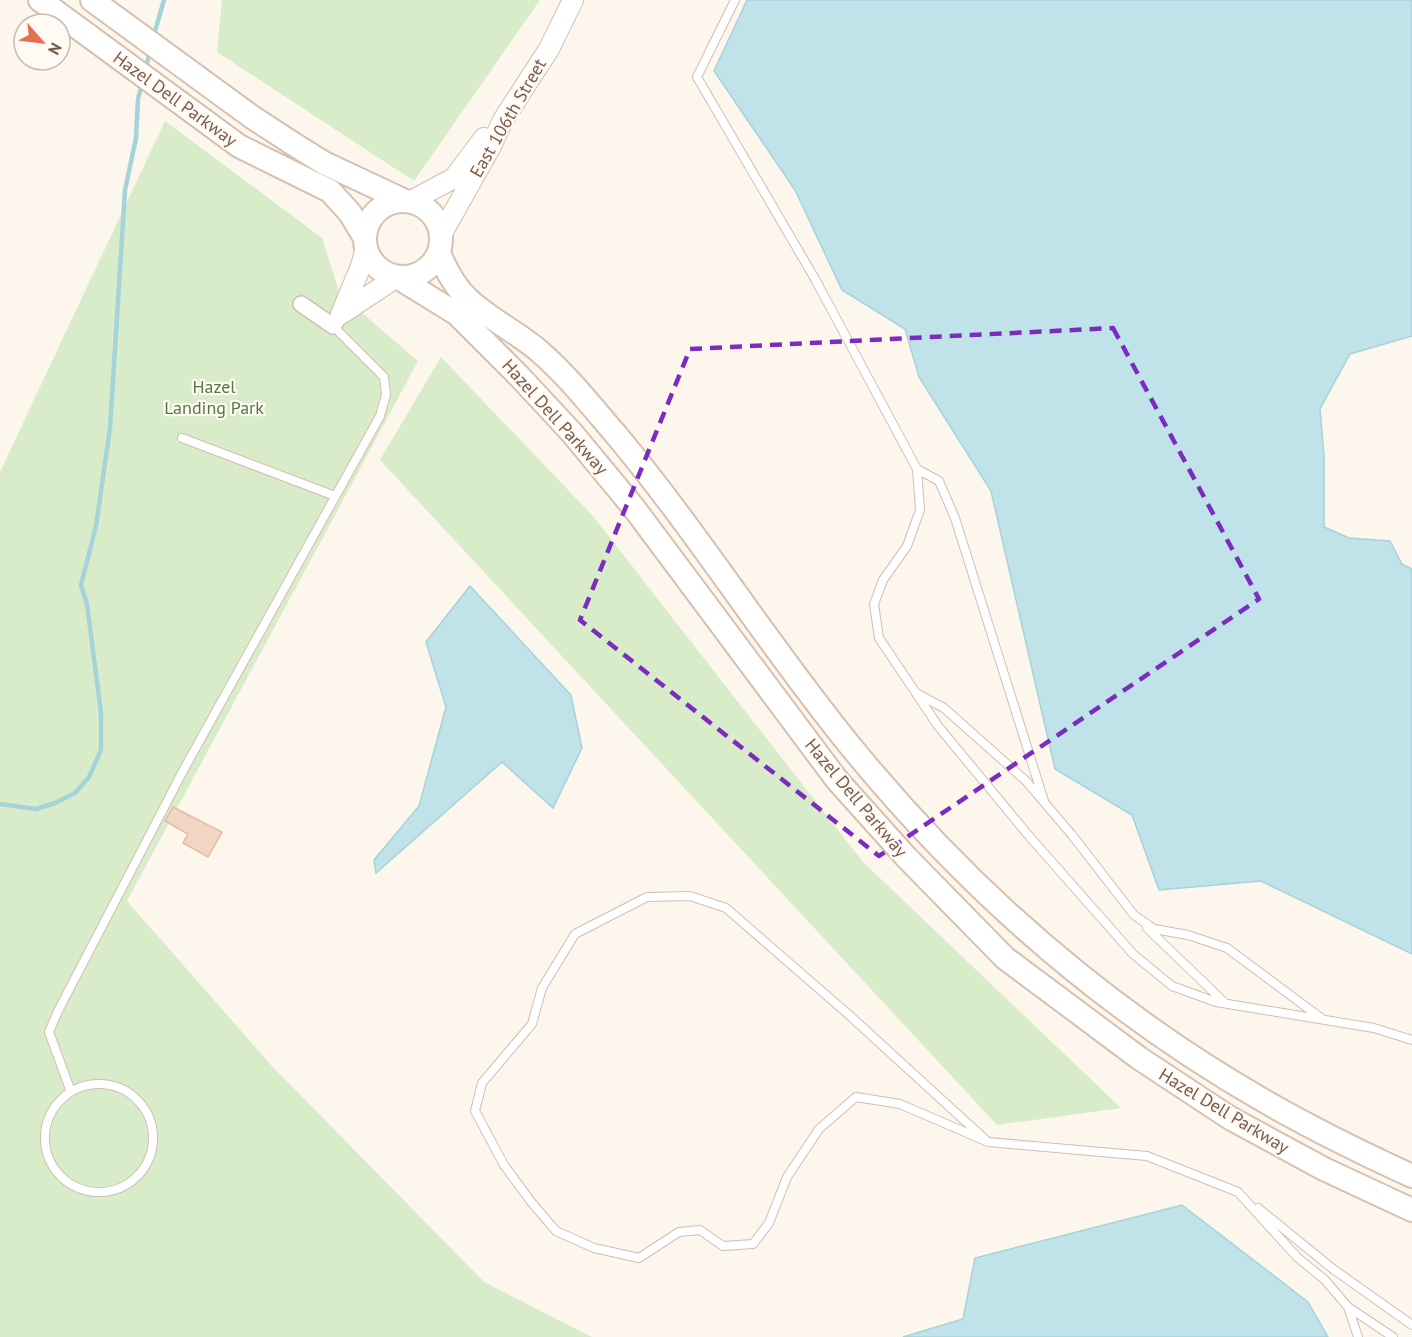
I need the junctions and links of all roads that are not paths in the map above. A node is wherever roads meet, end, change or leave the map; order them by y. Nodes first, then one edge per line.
1 (39, 0) edge
2 (92, 0) edge
3 (573, 0) edge
4 (735, 0) edge
5 (503, 120) junction
6 (408, 201) junction
7 (365, 243) junction
8 (440, 244) junction
9 (397, 277) junction
10 (301, 304) dead end
11 (337, 320) junction
12 (182, 438) dead end
13 (917, 469) junction
14 (335, 496) junction
15 (915, 692) junction
16 (1045, 804) junction
17 (1134, 915) junction
18 (1226, 1004) junction
19 (1322, 1019) junction
20 (1412, 1040) edge
21 (71, 1092) junction
22 (988, 1142) junction
23 (1412, 1176) edge
24 (1238, 1192) junction
25 (1412, 1210) edge
26 (1348, 1307) junction
27 (1412, 1325) edge
28 (1358, 1337) edge
29 (1393, 1337) edge

1 - 7 main road, Hazel Dell Parkway
2 - 6 main road, Hazel Dell Parkway
3 - 5 street, East 106th Street
4 - 13 lane
5 - 6 street
5 - 8 street, East 106th Street
6 - 7 main road
6 - 8 main road
7 - 9 main road
7 - 11 street
8 - 9 main road
8 - 23 main road, Hazel Dell Parkway
9 - 11 street
9 - 25 main road, Hazel Dell Parkway
10 - 11 street
11 - 14 lane
12 - 14 lane
13 - 15 lane
13 - 16 lane
14 - 21 lane
15 - 16 lane
15 - 18 lane
16 - 17 lane
17 - 18 lane
17 - 19 lane
18 - 19 lane
19 - 20 lane
21 - 21 lane
22 - 22 lane
22 - 24 lane
24 - 26 lane
24 - 27 lane
26 - 28 lane
26 - 29 lane

